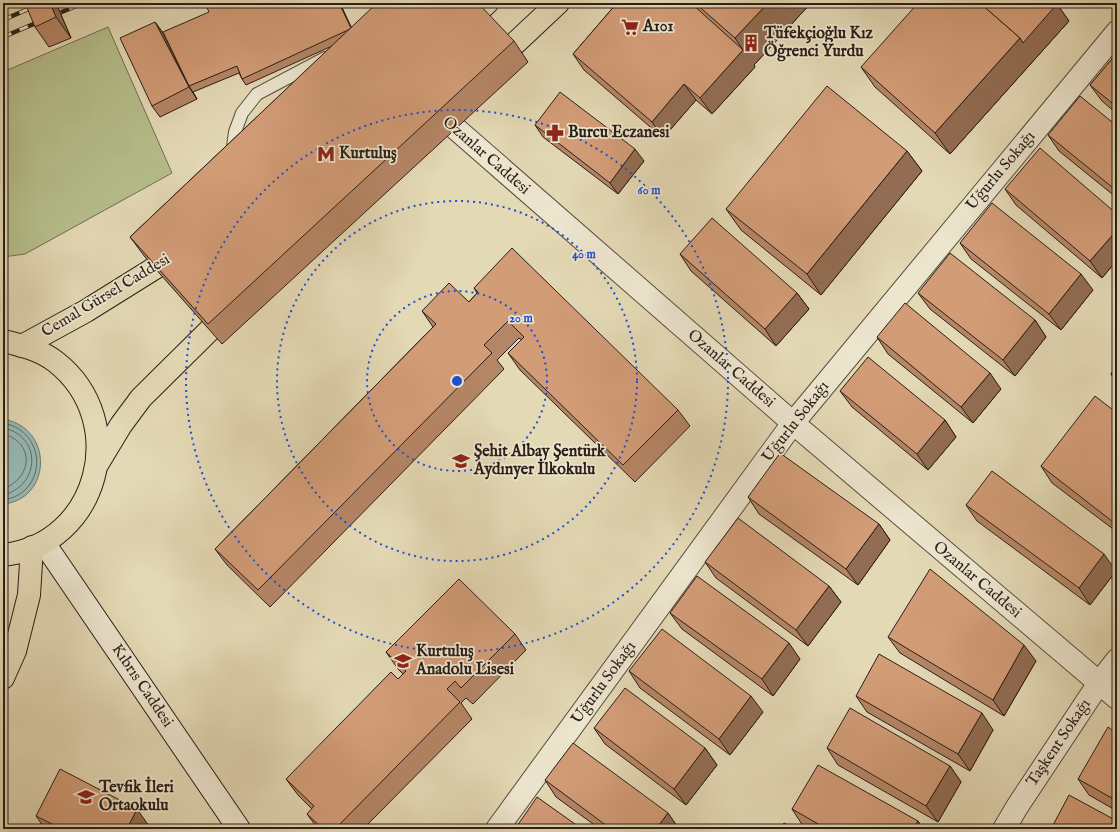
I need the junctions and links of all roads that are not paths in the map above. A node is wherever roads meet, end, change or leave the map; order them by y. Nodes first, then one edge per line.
1 (487, 3) edge
2 (558, 3) edge
3 (1117, 32) edge
4 (446, 41) edge
5 (338, 52) edge
6 (478, 77) edge
7 (456, 98) edge
8 (433, 120) joint
9 (230, 167) edge
10 (196, 243) edge
11 (245, 296) edge
12 (8, 342) edge
13 (793, 423) junction
14 (98, 462) junction
15 (38, 545) junction
16 (3, 555) edge
17 (1117, 660) edge
18 (3, 678) edge
19 (1099, 683) junction
20 (1117, 698) edge
21 (239, 829) edge
22 (497, 829) edge
23 (1004, 829) edge

1 - 4 main road
2 - 6 main road
3 - 13 street, Uğurlu Sokağı
5 - 9 lane
7 - 8 main road
8 - 13 street, Ozanlar Caddesi
10 - 12 main road, Cemal Gürsel Caddesi
11 - 14 main road
12 - 14 main road
13 - 19 street, Ozanlar Caddesi
13 - 22 street, Uğurlu Sokağı
14 - 15 main road
15 - 16 main road
15 - 18 main road
15 - 21 street, Kıbrıs Caddesi
17 - 19 street, Taşkent Sokağı
19 - 20 street, Ozanlar Caddesi
19 - 23 street, Taşkent Sokağı

